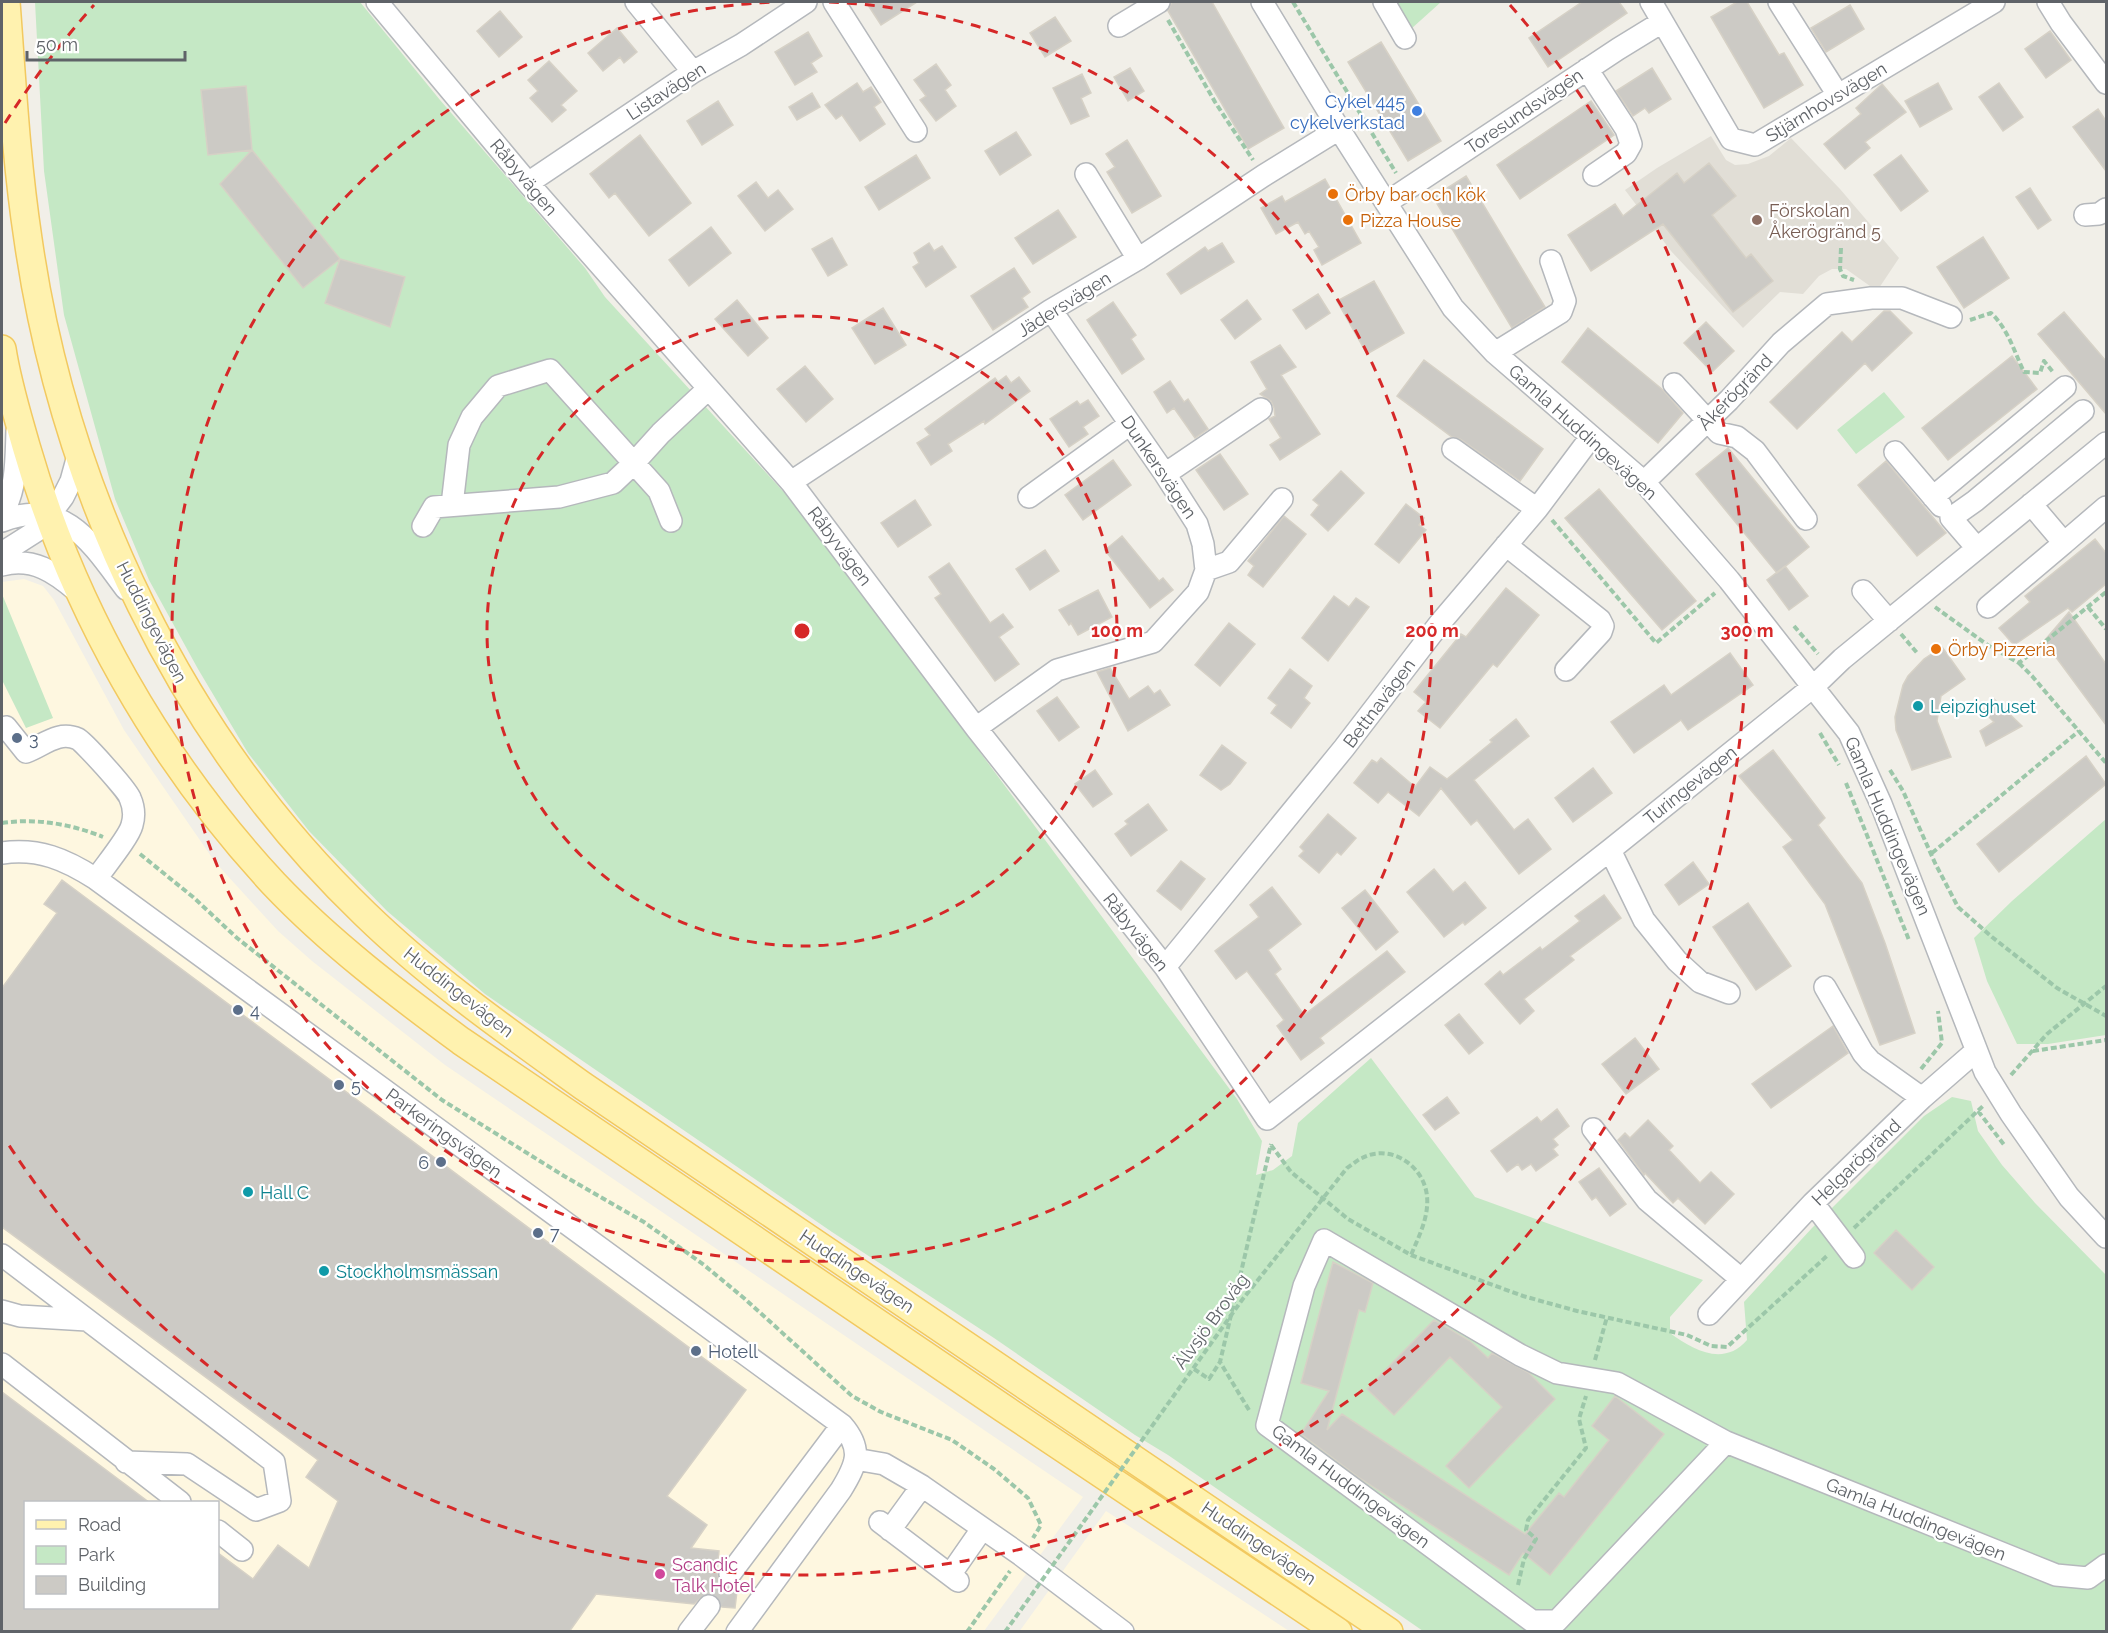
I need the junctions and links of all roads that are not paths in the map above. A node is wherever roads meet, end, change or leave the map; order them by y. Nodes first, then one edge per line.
1 (6, 2) edge
2 (377, 2) edge
3 (636, 2) edge
4 (806, 2) edge
5 (834, 2) edge
6 (1158, 2) edge
7 (1262, 2) edge
8 (1384, 2) edge
9 (1651, 2) edge
10 (1779, 2) edge
11 (1994, 2) edge
12 (2052, 3) edge
13 (1662, 22) junction
14 (1119, 26) dead end
15 (1405, 38) dead end
16 (1587, 69) junction
17 (693, 72) junction
18 (2106, 83) edge
19 (1838, 95) junction
20 (1339, 129) junction
21 (916, 131) dead end
22 (1086, 174) dead end
23 (1594, 175) dead end
24 (528, 183) junction
25 (1386, 203) junction
26 (2106, 208) edge
27 (2085, 215) dead end
28 (1138, 259) junction
29 (1551, 261) dead end
30 (1051, 310) junction
31 (1951, 317) dead end
32 (2, 350) edge
33 (1495, 353) junction
34 (1674, 384) dead end
35 (2065, 387) dead end
36 (708, 389) junction
37 (1261, 409) dead end
38 (2084, 411) dead end
39 (17, 415) junction
40 (1706, 421) junction
41 (1130, 424) junction
42 (1592, 437) junction
43 (2106, 443) edge
44 (1453, 449) dead end
45 (79, 452) junction
46 (1895, 452) dead end
47 (633, 464) junction
48 (1165, 474) junction
49 (791, 482) junction
50 (1644, 482) junction
51 (1933, 496) junction
52 (1029, 497) dead end
53 (1282, 499) dead end
54 (2031, 504) junction
55 (452, 505) junction
56 (1538, 507) junction
57 (2106, 507) edge
58 (2, 514) edge
59 (49, 516) junction
60 (1951, 518) junction
61 (1806, 519) dead end
62 (2, 521) edge
63 (671, 521) dead end
64 (423, 526) dead end
65 (2064, 543) junction
66 (1506, 544) junction
67 (1976, 547) junction
68 (2, 553) edge
69 (2, 565) edge
70 (1206, 570) junction
71 (1863, 591) dead end
72 (78, 592) junction
73 (1988, 606) dead end
74 (148, 618) junction
75 (1889, 621) junction
76 (1566, 670) dead end
77 (1814, 686) junction
78 (976, 728) junction
79 (2, 730) edge
80 (1610, 850) junction
81 (2, 853) edge
82 (96, 879) junction
83 (1165, 968) junction
84 (1825, 987) dead end
85 (1729, 993) dead end
86 (1976, 1051) junction
87 (1922, 1098) junction
88 (1267, 1119) joint
89 (1593, 1129) dead end
90 (1813, 1203) junction
91 (2106, 1237) edge
92 (2, 1255) edge
93 (1854, 1257) dead end
94 (1741, 1279) junction
95 (2, 1311) edge
96 (1709, 1314) dead end
97 (87, 1320) junction
98 (2, 1364) edge
99 (842, 1425) junction
100 (1726, 1442) junction
101 (855, 1459) junction
102 (126, 1462) junction
103 (922, 1486) junction
104 (177, 1501) edge
105 (982, 1529) junction
106 (219, 1532) edge
107 (242, 1550) dead end
108 (2106, 1565) edge
109 (730, 1574) tunnel mouth
110 (1276, 1592) junction
111 (710, 1605) tunnel mouth
112 (688, 1632) edge
113 (737, 1632) edge
114 (1123, 1632) edge
115 (1312, 1632) edge
116 (1338, 1632) edge
117 (1389, 1632) edge

1 - 45 main road, Huddingevägen
2 - 24 street, Råbyvägen
3 - 17 street
4 - 17 street, Listavägen
5 - 21 street
6 - 14 street
7 - 20 street, Gamla Huddingevägen
8 - 15 street
9 - 13 street, Stjärnhovsvägen
10 - 19 street
11 - 19 street, Stjärnhovsvägen
12 - 18 street
13 - 16 street, Toresundsvägen
13 - 19 street, Stjärnhovsvägen
16 - 23 street
16 - 25 street, Toresundsvägen
17 - 24 street, Listavägen
20 - 25 street, Gamla Huddingevägen
20 - 28 street, Jädersvägen
22 - 28 street
24 - 36 street, Råbyvägen
25 - 33 street, Gamla Huddingevägen
26 - 27 street
28 - 30 street, Jädersvägen
29 - 33 street
30 - 41 street, Dunkersvägen
30 - 49 street, Jädersvägen
31 - 40 street, Åkerögränd
32 - 39 main road, Huddingevägen
33 - 42 street, Gamla Huddingevägen
34 - 40 street
35 - 51 street
36 - 47 street
36 - 49 street, Råbyvägen
37 - 48 street
38 - 60 street
39 - 58 street
39 - 59 main road, Huddingevägen
40 - 50 street, Åkerögränd
40 - 61 street
41 - 48 street, Dunkersvägen
41 - 52 street
42 - 50 street, Gamla Huddingevägen
42 - 56 street, Bettnavägen
43 - 54 street, Turingevägen
44 - 56 street
45 - 59 street
45 - 74 main road, Huddingevägen
46 - 51 street
47 - 55 street
47 - 55 street
47 - 63 street
48 - 70 street, Dunkersvägen
49 - 78 street, Råbyvägen
50 - 77 street, Gamla Huddingevägen
51 - 60 street
53 - 70 street
54 - 65 street
54 - 67 street, Turingevägen
55 - 64 street
56 - 66 street, Bettnavägen
57 - 65 street
59 - 62 street
59 - 68 street
59 - 72 main road, Huddingevägen
59 - 74 street
60 - 67 street
65 - 73 street
66 - 76 street
66 - 83 street, Bettnavägen
67 - 75 street, Turingevägen
69 - 72 street
70 - 78 street
71 - 75 street
72 - 110 main road, Huddingevägen
74 - 117 main road, Huddingevägen
75 - 77 street, Turingevägen
77 - 80 street, Turingevägen
77 - 86 street, Gamla Huddingevägen
78 - 83 street, Råbyvägen
79 - 82 street
80 - 85 street
80 - 88 street, Turingevägen
81 - 82 street, Parkeringsvägen
82 - 99 street, Parkeringsvägen
83 - 88 street, Råbyvägen
84 - 87 street
86 - 87 street, Helgarögränd
86 - 91 street, Gamla Huddingevägen
87 - 90 street, Helgarögränd
89 - 94 street
90 - 93 street
90 - 94 street, Helgarögränd
92 - 97 street
94 - 96 street, Helgarögränd
95 - 97 street
97 - 102 street
98 - 102 street
99 - 101 street, Parkeringsvägen
99 - 109 street
100 - 100 street, Gamla Huddingevägen
100 - 108 street, Gamla Huddingevägen
101 - 103 street
101 - 113 street
102 - 104 street
103 - 105 street
103 - 105 street
105 - 114 street
106 - 107 street
110 - 115 main road
110 - 116 main road, Huddingevägen
111 - 112 street

